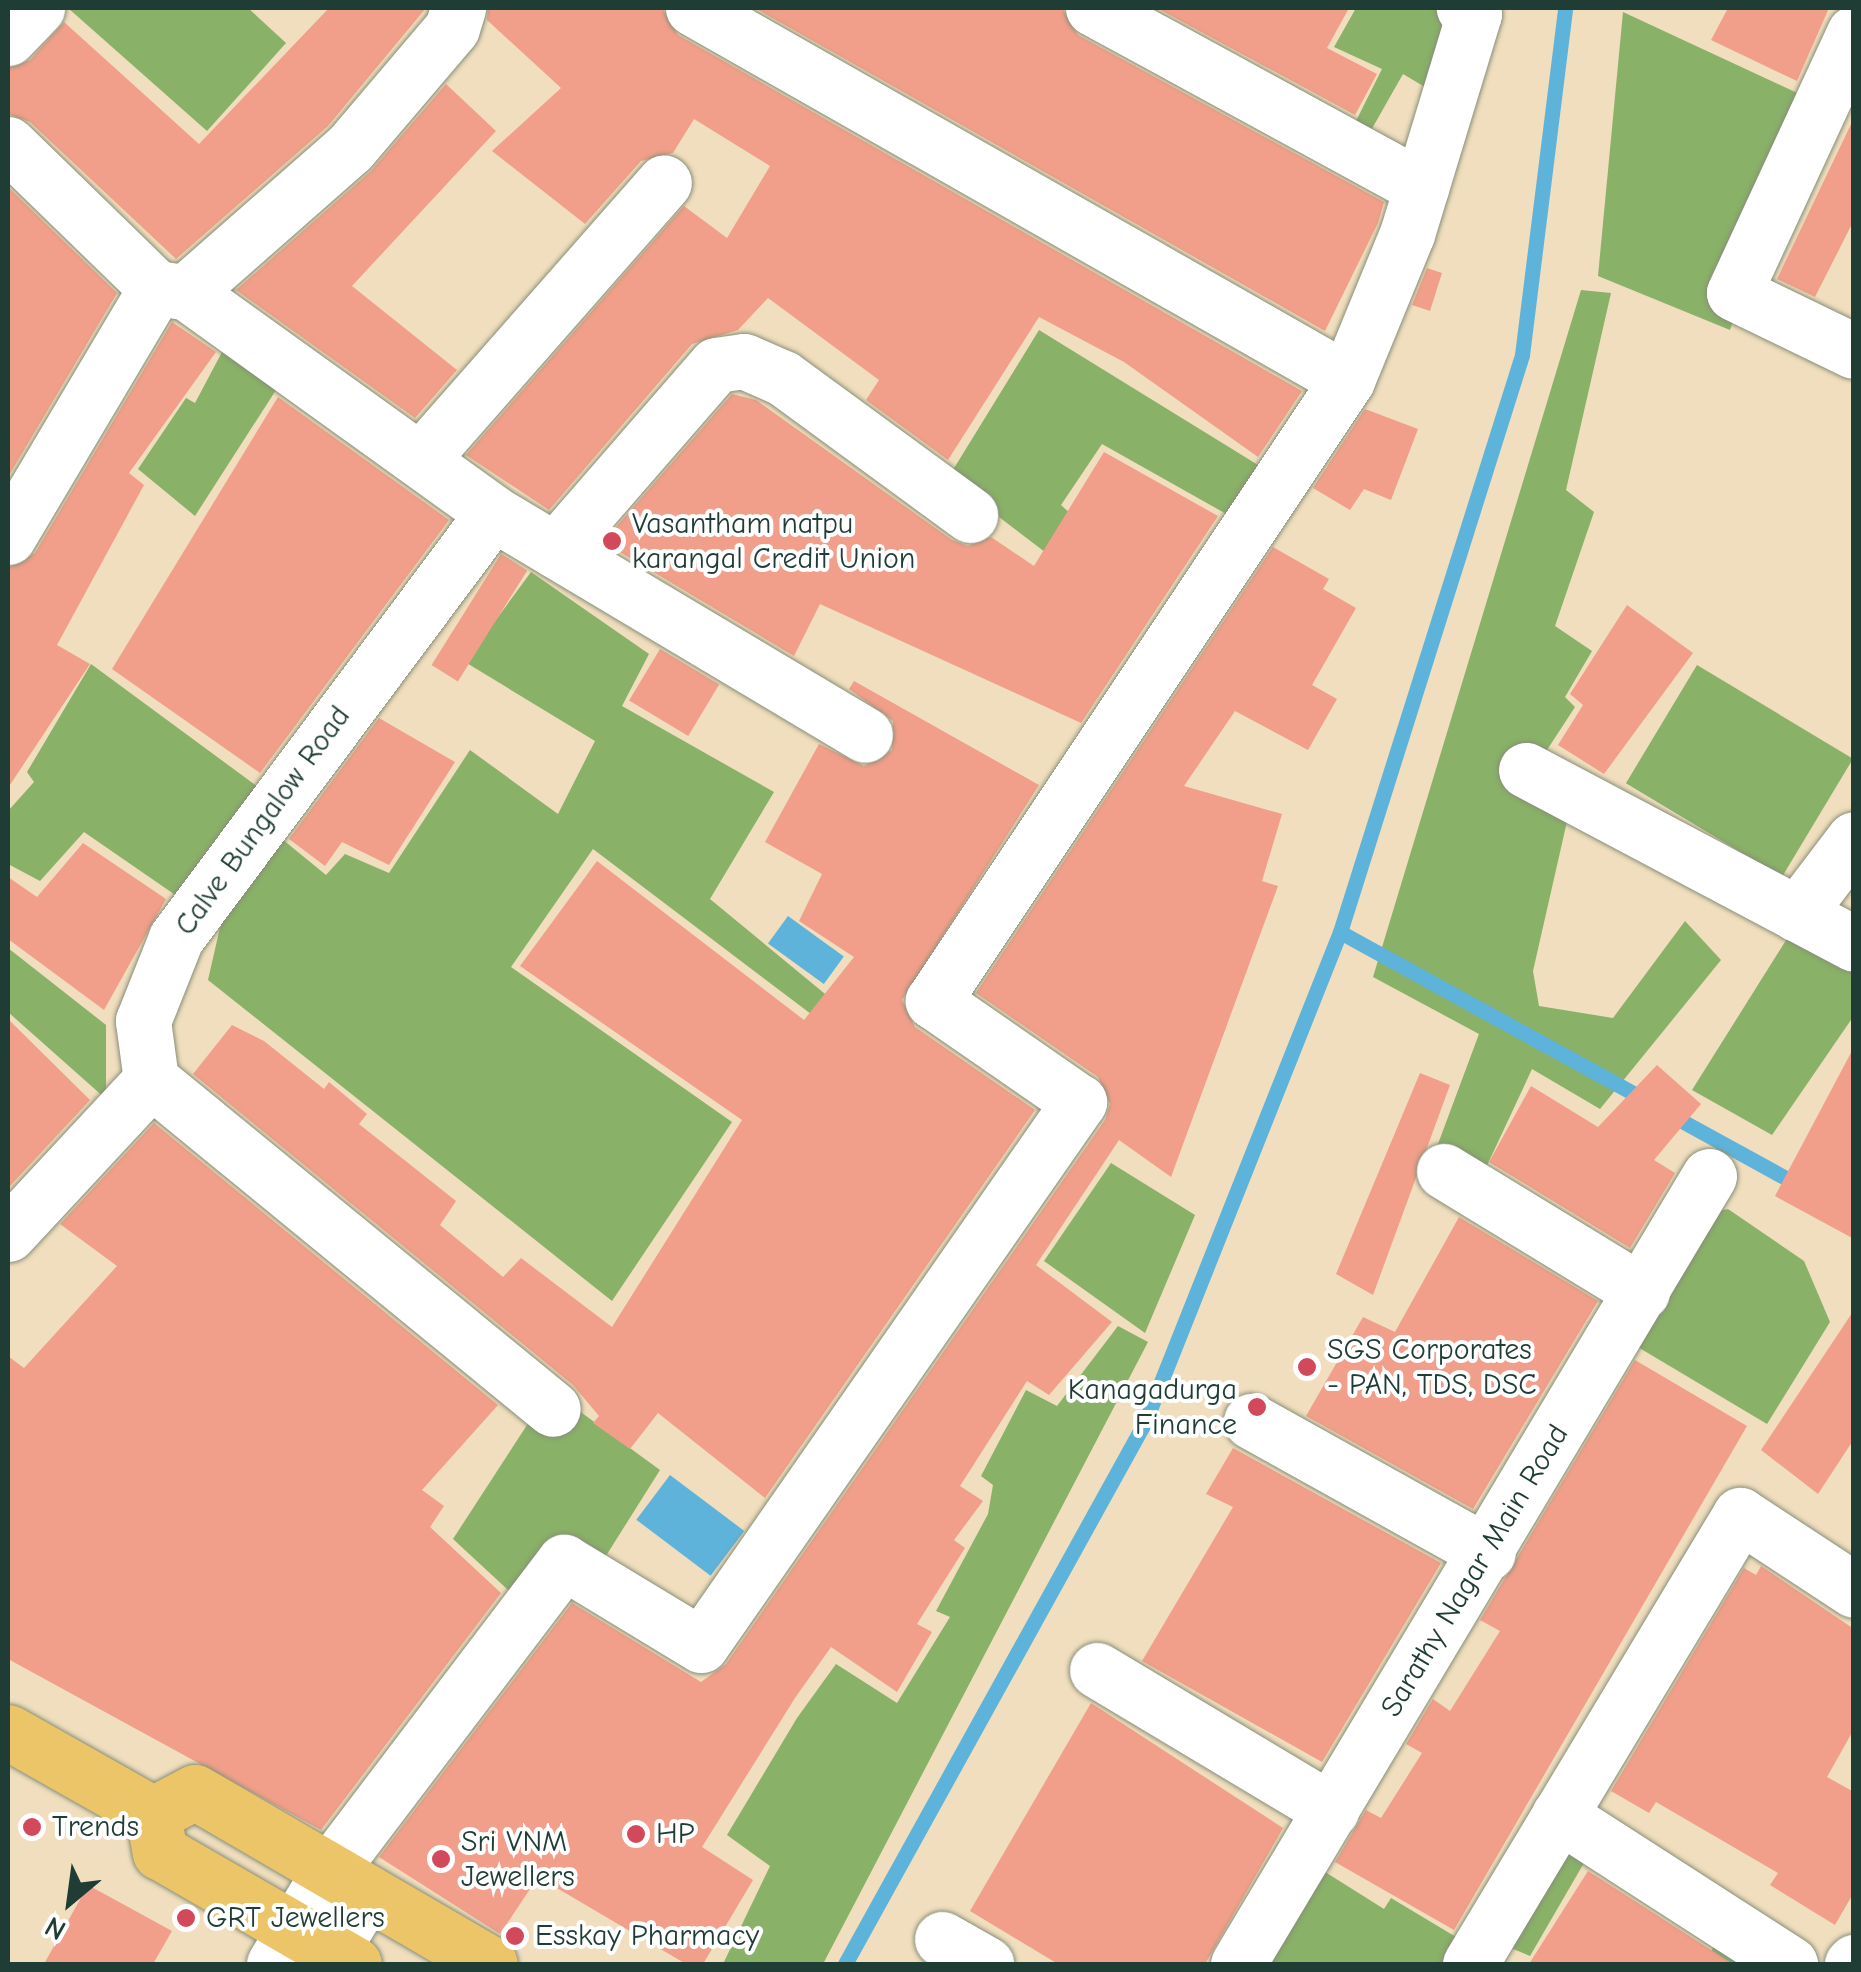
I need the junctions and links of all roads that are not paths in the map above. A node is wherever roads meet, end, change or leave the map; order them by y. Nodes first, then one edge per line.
1 (37, 8) edge
2 (458, 8) edge
3 (692, 8) edge
4 (1092, 8) edge
5 (1464, 8) edge
6 (1854, 32) edge
7 (8, 38) edge
8 (8, 144) edge
9 (664, 182) dead end
10 (1421, 188) junction
11 (171, 290) junction
12 (1854, 351) edge
13 (1347, 380) junction
14 (421, 459) junction
15 (493, 513) junction
16 (970, 515) dead end
17 (8, 538) edge
18 (555, 550) junction
19 (865, 735) dead end
20 (1526, 770) dead end
21 (1854, 839) edge
22 (1797, 914) junction
23 (1854, 944) edge
24 (151, 1080) junction
25 (1444, 1171) dead end
26 (1709, 1176) dead end
27 (8, 1234) edge
28 (1642, 1292) junction
29 (554, 1409) dead end
30 (1250, 1420) dead end
31 (1488, 1553) junction
32 (1854, 1590) edge
33 (1097, 1670) dead end
34 (8, 1732) edge
35 (1330, 1810) junction
36 (153, 1814) junction
37 (1559, 1816) junction
38 (348, 1881) junction
39 (316, 1955) edge
40 (490, 1964) edge
41 (1238, 1964) edge
42 (1470, 1964) edge
43 (1790, 1964) edge

1 - 7 street
2 - 11 street
3 - 13 street
4 - 10 street
5 - 10 street
6 - 12 street
8 - 11 street
9 - 14 street
10 - 13 street
11 - 14 street
11 - 17 street
13 - 38 street
14 - 15 street
15 - 18 street
15 - 24 street, Calve Bungalow Road
16 - 18 street
18 - 19 street
20 - 22 street
21 - 22 street
22 - 23 street
24 - 27 street
24 - 29 street
25 - 28 street
26 - 28 street, Sarathy Nagar Main Road
28 - 31 street, Sarathy Nagar Main Road
30 - 31 street
31 - 35 street, Sarathy Nagar Main Road
32 - 37 street
33 - 35 street
34 - 36 main road
35 - 41 street, Sarathy Nagar Main Road
36 - 38 main road
36 - 39 main road
37 - 42 street
37 - 43 street
38 - 39 street
38 - 40 main road

